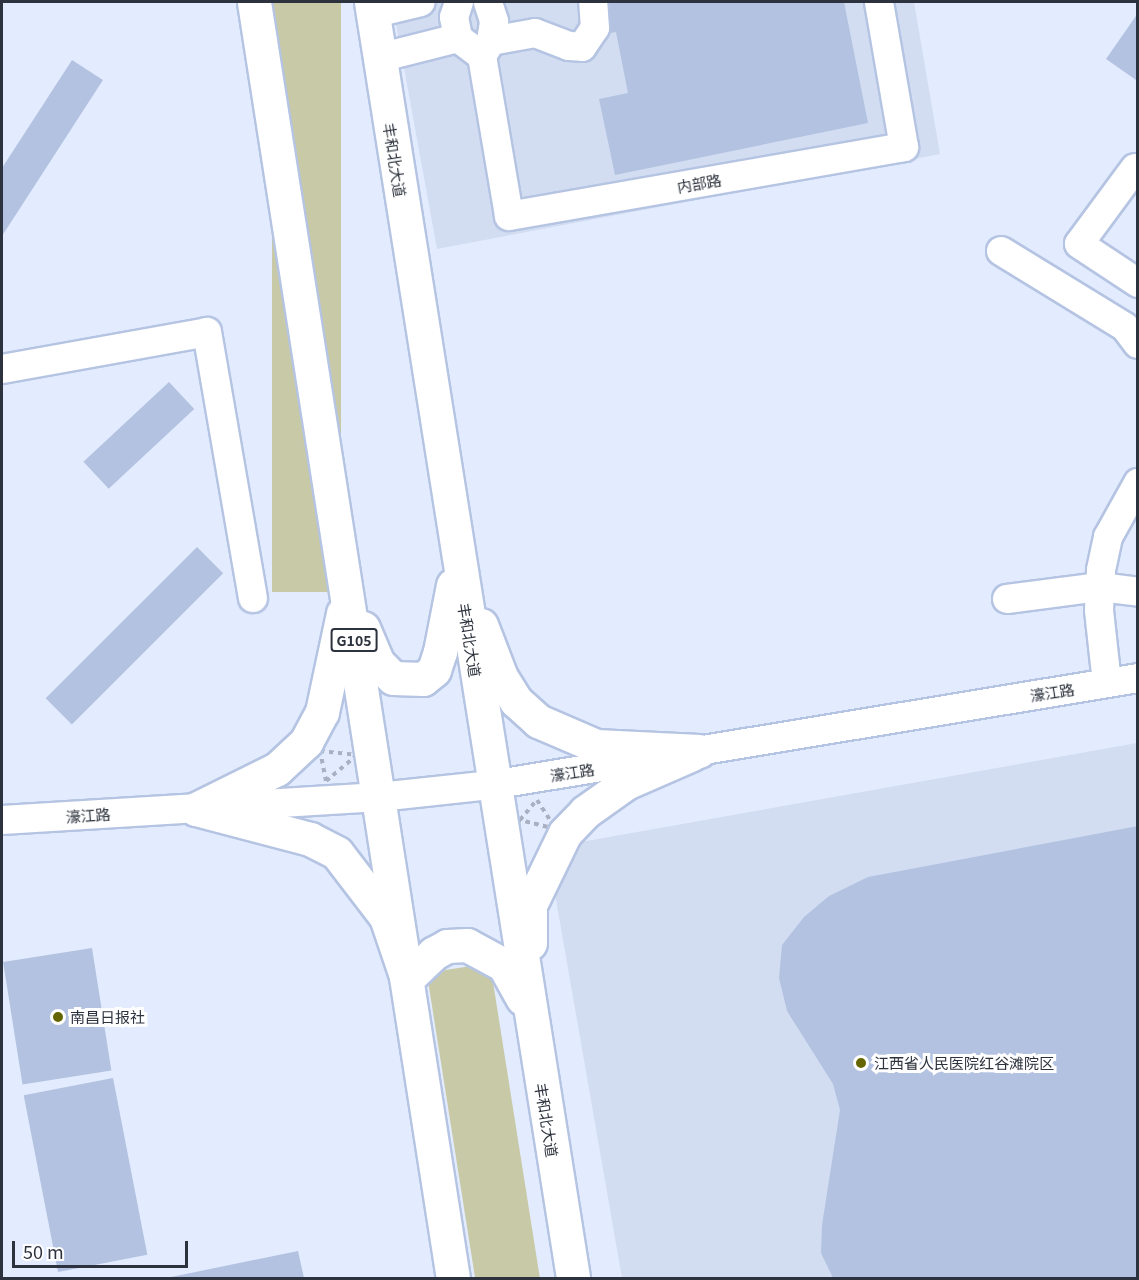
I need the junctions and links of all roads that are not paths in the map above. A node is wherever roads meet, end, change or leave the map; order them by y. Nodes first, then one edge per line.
1 (254, 2) edge
2 (421, 2) edge
3 (459, 2) edge
4 (488, 2) edge
5 (593, 2) edge
6 (879, 2) edge
7 (371, 8) edge
8 (458, 38) junction
9 (486, 48) junction
10 (379, 57) junction
11 (1135, 168) dead end
12 (1001, 251) dead end
13 (1137, 283) edge
14 (1137, 345) edge
15 (2, 369) edge
16 (1137, 483) edge
17 (458, 562) junction
18 (1100, 587) junction
19 (1137, 592) edge
20 (347, 593) junction
21 (253, 598) dead end
22 (1006, 599) dead end
23 (1137, 678) edge
24 (1107, 683) junction
25 (699, 751) junction
26 (492, 786) junction
27 (379, 797) junction
28 (196, 808) junction
29 (2, 820) edge
30 (407, 979) junction
31 (529, 1011) junction
32 (453, 1278) edge
33 (573, 1278) edge

1 - 20 highway, G105
2 - 7 street
3 - 8 street
4 - 9 street
5 - 9 street
6 - 9 street, 内部路
7 - 10 highway, 丰和北大道
8 - 9 street
8 - 10 street
10 - 17 highway, 丰和北大道
11 - 13 street
12 - 14 street
15 - 21 street
16 - 18 street
17 - 20 highway
17 - 25 highway
17 - 26 highway, 丰和北大道
18 - 19 street
18 - 22 street
18 - 24 street
20 - 27 highway, G105
20 - 28 highway
23 - 24 street, 濠江路
24 - 25 street, 濠江路
25 - 26 street, 濠江路
25 - 31 highway
26 - 27 street, 濠江路
26 - 31 highway, 丰和北大道
27 - 28 street, 濠江路
27 - 30 highway, G105
28 - 29 street, 濠江路
28 - 30 highway
30 - 31 highway
30 - 32 highway, G105
31 - 33 highway, 丰和北大道

